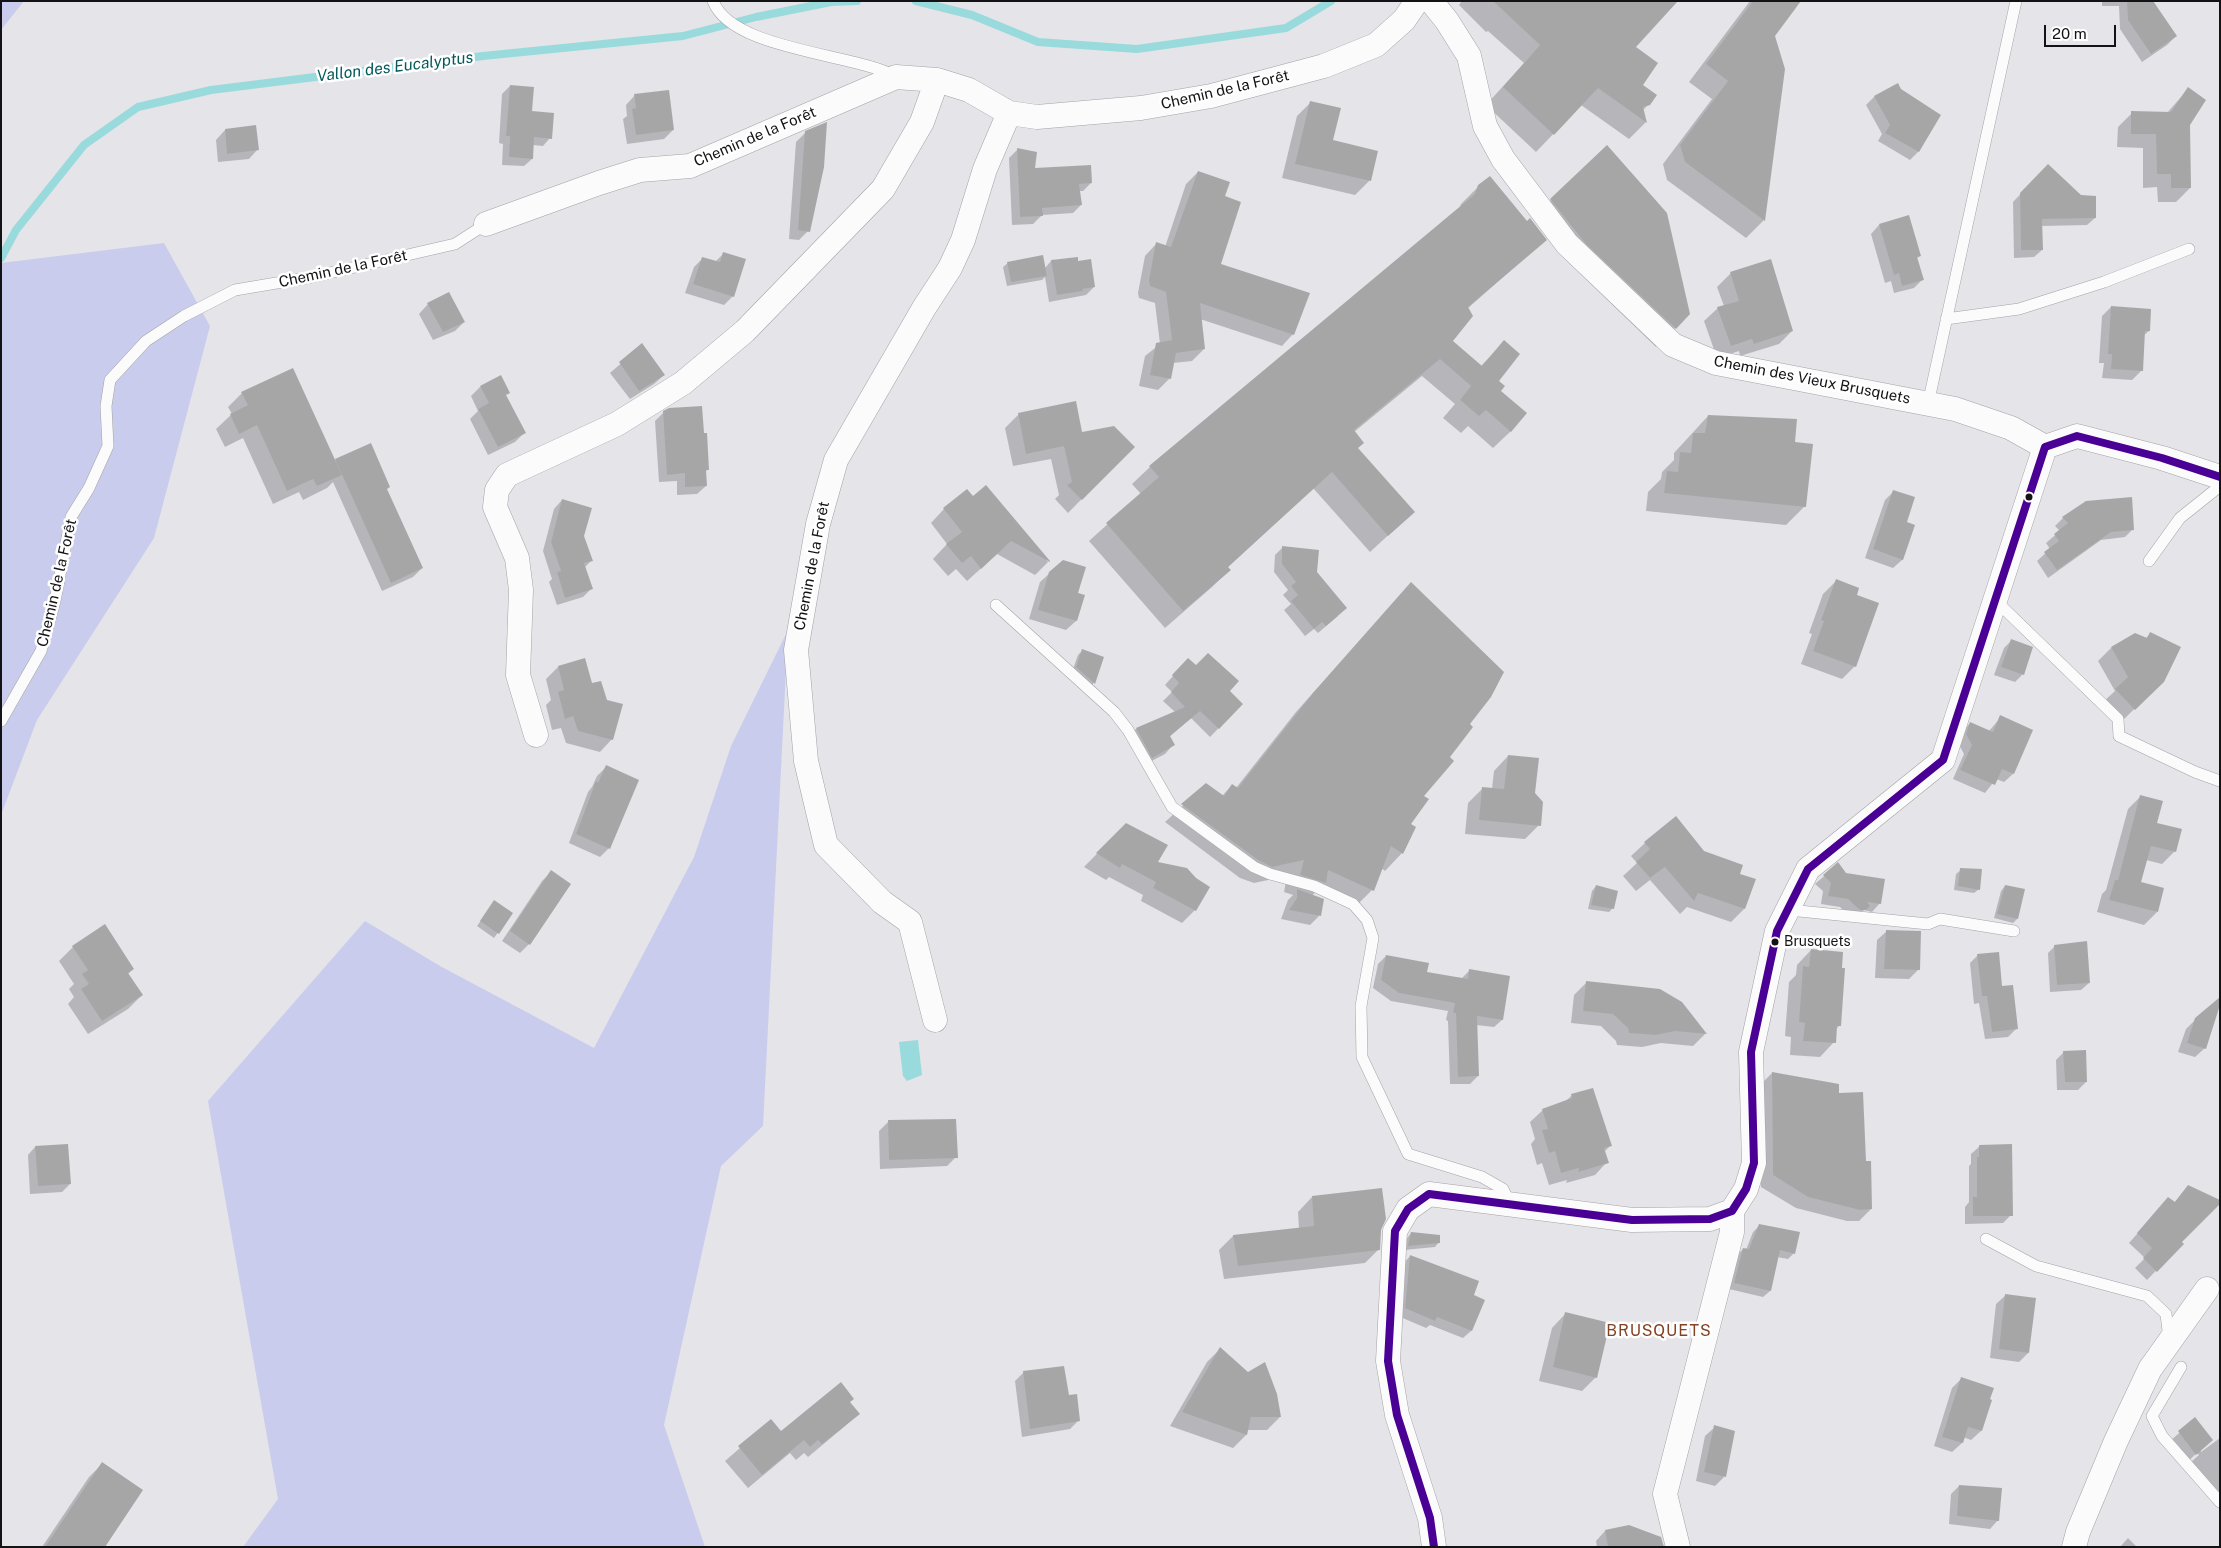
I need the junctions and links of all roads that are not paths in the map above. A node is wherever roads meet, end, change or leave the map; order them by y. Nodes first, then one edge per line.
1 (713, 1) edge
2 (1417, 1) edge
3 (1430, 1) edge
4 (2016, 1) edge
5 (896, 77) junction
6 (937, 80) junction
7 (1010, 113) junction
8 (486, 224) joint
9 (2189, 249) dead end
10 (1946, 320) junction
11 (1928, 404) junction
12 (2045, 447) junction
13 (2220, 477) edge
14 (2220, 486) edge
15 (2149, 561) dead end
16 (1995, 600) junction
17 (996, 606) dead end
18 (1, 720) edge
19 (536, 736) dead end
20 (2220, 781) edge
21 (1790, 905) junction
22 (2014, 931) dead end
23 (935, 1020) dead end
24 (1511, 1206) junction
25 (1732, 1211) junction
26 (1986, 1239) dead end
27 (2207, 1289) dead end
28 (2169, 1341) junction
29 (2181, 1367) dead end
30 (2220, 1502) edge
31 (1434, 1547) edge
32 (1678, 1547) edge
33 (2074, 1547) edge

1 - 5 lane
2 - 7 street, Chemin de la Forêt
3 - 11 street, Chemin des Vieux Brusquets
4 - 10 lane
5 - 6 street, Chemin de la Forêt
5 - 8 street, Chemin de la Forêt
6 - 7 street, Chemin de la Forêt
6 - 19 street
7 - 23 street, Chemin de la Forêt
8 - 18 lane, Chemin de la Forêt
9 - 10 lane
10 - 11 lane
11 - 12 street, Chemin des Vieux Brusquets
12 - 13 street
12 - 16 street
14 - 15 lane
16 - 20 lane
16 - 21 street
17 - 24 lane
21 - 22 lane
21 - 25 street
24 - 25 street
24 - 31 street
25 - 32 street
26 - 28 lane
27 - 28 street
28 - 33 street
29 - 30 lane

